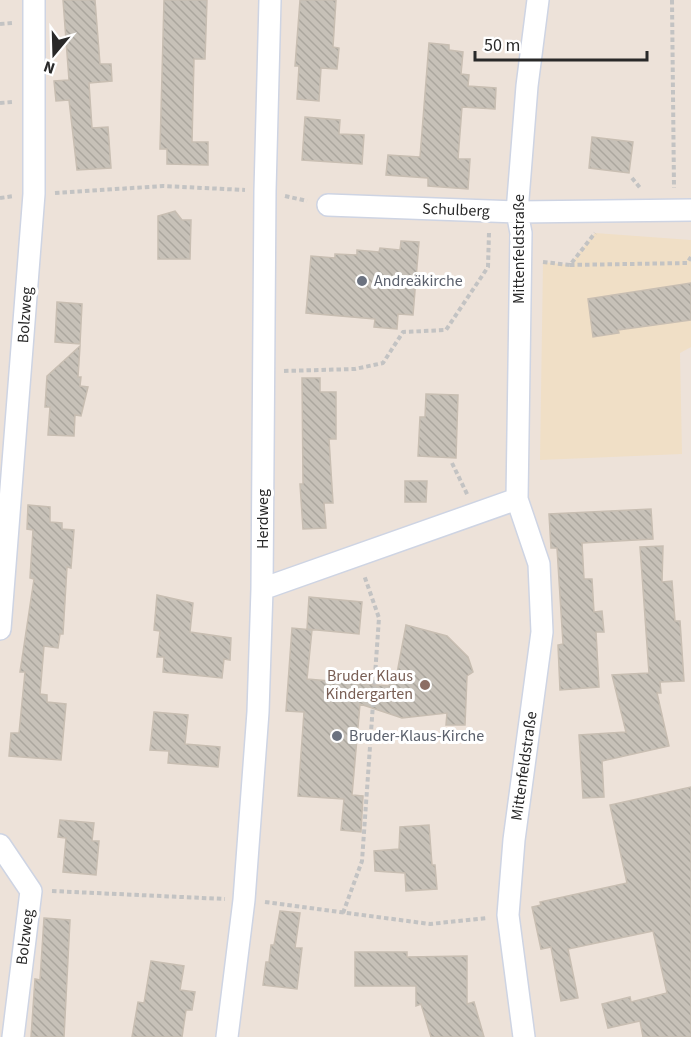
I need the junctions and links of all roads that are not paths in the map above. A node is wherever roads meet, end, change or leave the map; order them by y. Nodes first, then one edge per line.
1 (34, 0) edge
2 (270, 0) edge
3 (538, 0) edge
4 (328, 205) road end
5 (682, 210) edge
6 (517, 212) junction
7 (517, 499) junction
8 (262, 589) junction
9 (0, 629) edge
10 (0, 845) edge
11 (13, 1037) edge
12 (227, 1037) edge
13 (524, 1037) edge

1 - 9 street, Bolzweg
2 - 8 street, Herdweg
3 - 6 street, Mittenfeldstraße
4 - 6 street, Schulberg
5 - 6 street, Schulberg
6 - 7 street, Mittenfeldstraße
7 - 8 street
7 - 13 street, Mittenfeldstraße
8 - 12 street, Herdweg
10 - 11 street, Bolzweg

